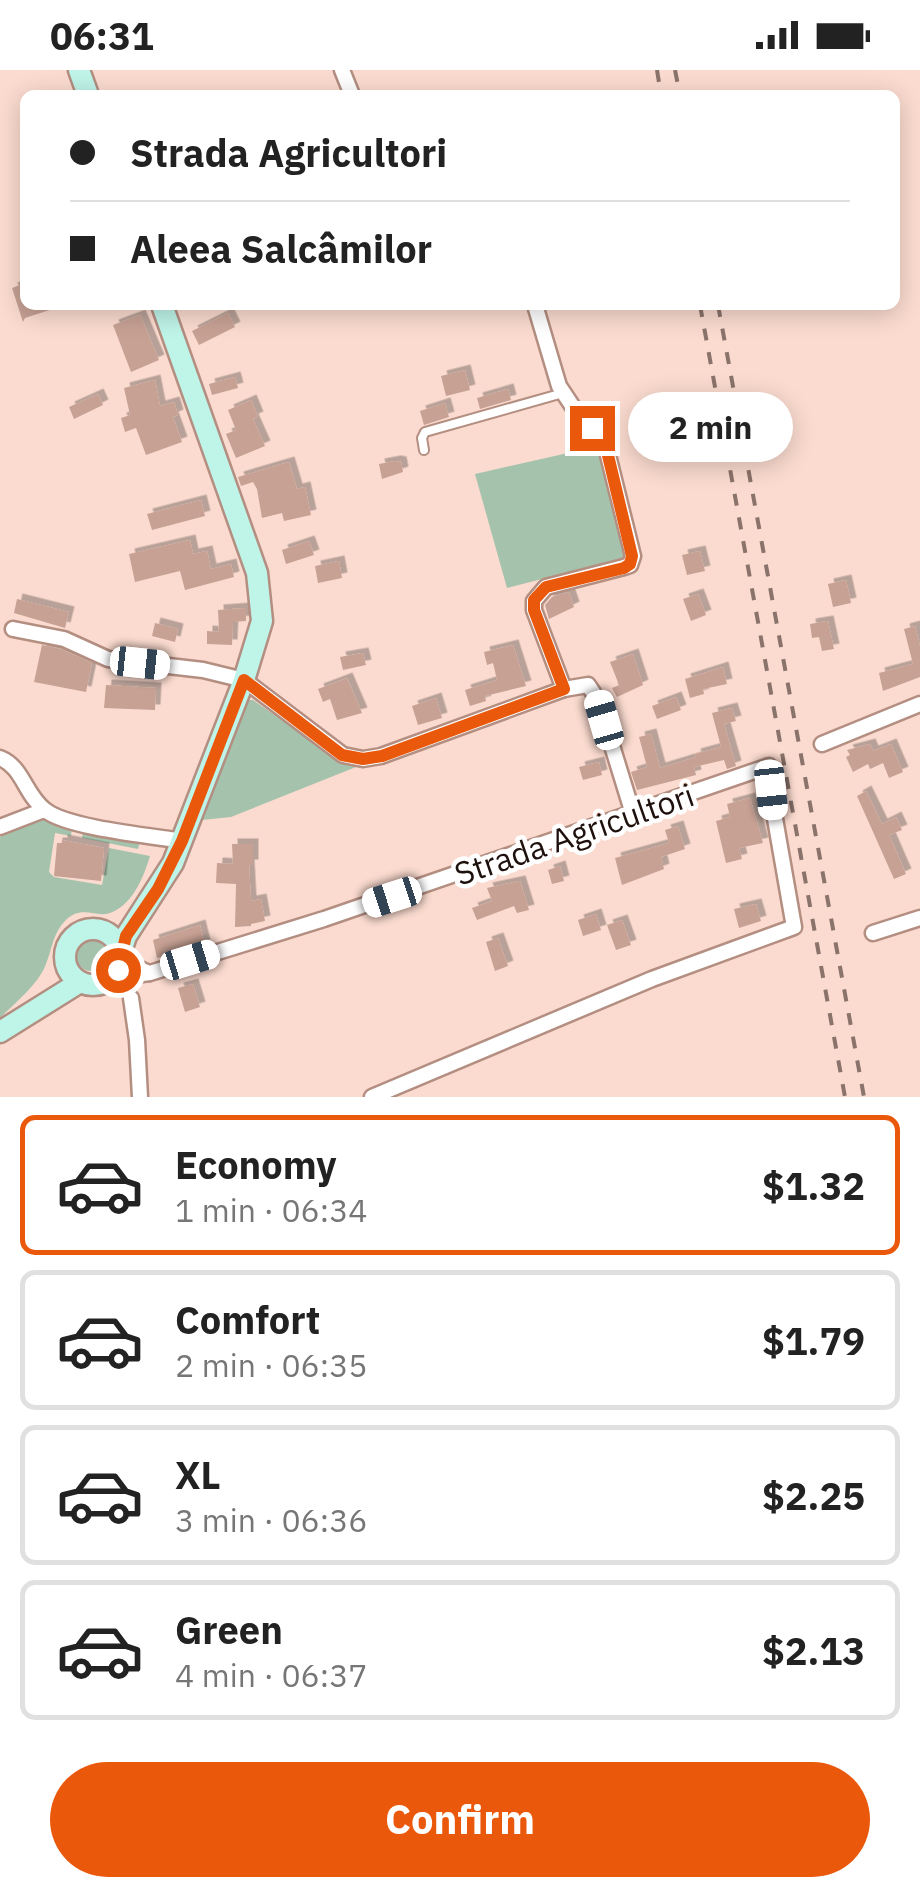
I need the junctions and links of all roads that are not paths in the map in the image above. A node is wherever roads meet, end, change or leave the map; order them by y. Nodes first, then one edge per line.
1 (164, 310) edge
2 (537, 310) edge
3 (564, 392) junction
4 (424, 450) dead end
5 (12, 629) dead end
6 (244, 680) junction
7 (564, 689) junction
8 (920, 704) edge
9 (822, 744) dead end
10 (0, 758) edge
11 (44, 810) junction
12 (633, 814) junction
13 (0, 828) edge
14 (182, 841) junction
15 (142, 910) junction
16 (920, 918) edge
17 (105, 931) junction
18 (873, 933) dead end
19 (66, 963) junction
20 (118, 963) junction
21 (80, 982) junction
22 (130, 998) dead end
23 (26, 1015) junction
24 (0, 1032) edge
25 (140, 1097) edge
26 (372, 1097) edge

1 - 6 main road
2 - 3 street
3 - 4 lane
3 - 7 street
5 - 6 street
6 - 7 street
6 - 14 main road
7 - 12 street
8 - 9 street
10 - 11 street
11 - 13 street
11 - 14 street
12 - 20 street, Strada Agricultori
12 - 26 street, Strada Agricultori
14 - 15 main road
15 - 17 main road
15 - 20 main road
16 - 18 street
17 - 19 main road
17 - 20 main road
19 - 21 main road
19 - 23 main road
20 - 21 main road
21 - 23 main road
22 - 25 street
23 - 24 main road

